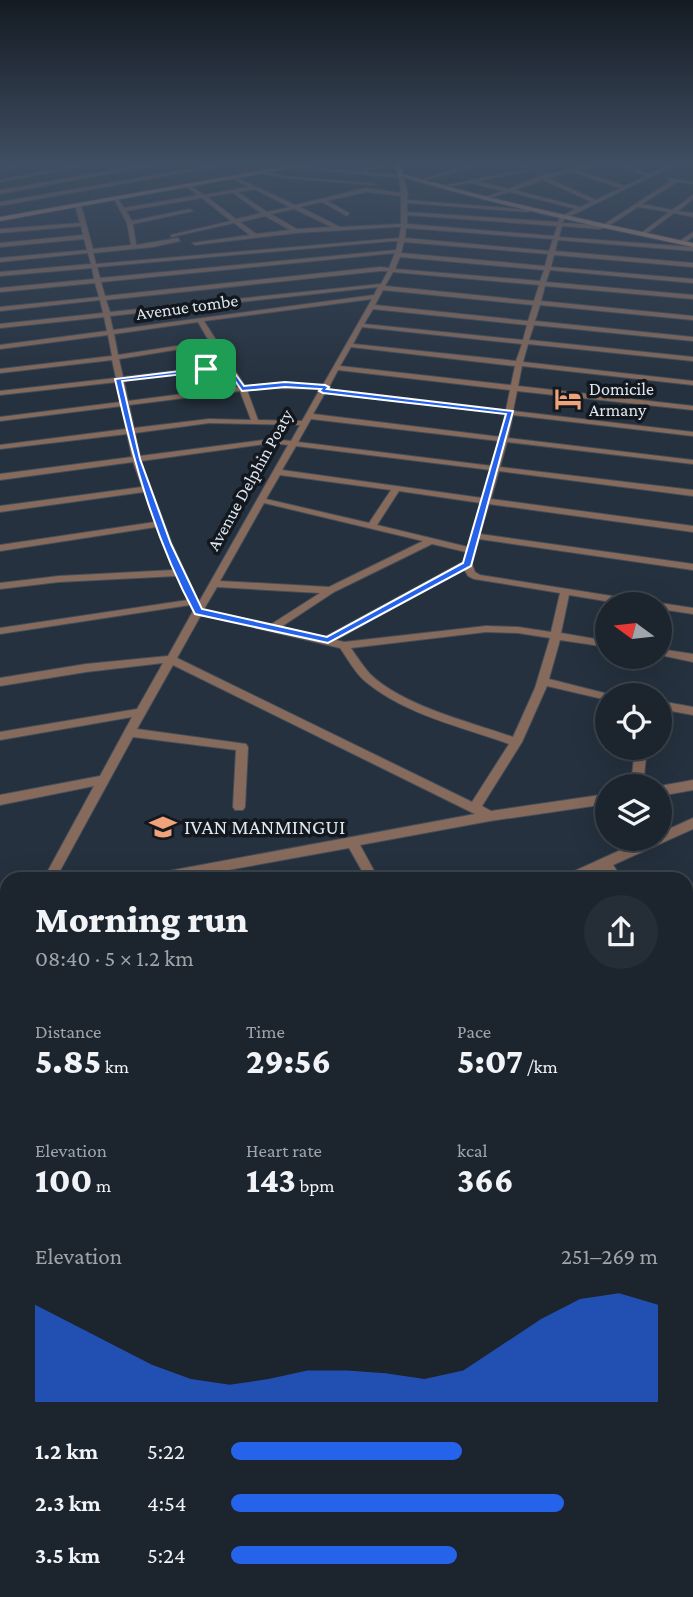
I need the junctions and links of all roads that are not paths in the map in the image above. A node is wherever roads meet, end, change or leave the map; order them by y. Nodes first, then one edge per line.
1 (556, 238) edge
2 (69, 239) edge
3 (85, 239) edge
4 (133, 239) edge
5 (233, 239) edge
6 (401, 239) junction
7 (564, 239) edge
8 (665, 239) edge
9 (687, 239) edge
10 (178, 240) joint
11 (682, 242) junction
12 (195, 243) junction
13 (0, 245) edge
14 (134, 247) junction
15 (693, 247) edge
16 (89, 251) junction
17 (212, 253) junction
18 (399, 253) junction
19 (551, 253) junction
20 (0, 260) edge
21 (92, 265) junction
22 (693, 265) edge
23 (546, 267) junction
24 (219, 269) junction
25 (393, 269) junction
26 (0, 274) edge
27 (97, 281) junction
28 (693, 281) edge
29 (542, 283) junction
30 (226, 285) junction
31 (0, 290) edge
32 (381, 290) junction
33 (693, 297) edge
34 (102, 298) junction
35 (235, 301) junction
36 (538, 303) junction
37 (371, 307) junction
38 (0, 309) edge
39 (107, 315) junction
40 (243, 315) junction
41 (693, 317) edge
42 (200, 321) junction
43 (532, 323) junction
44 (359, 325) junction
45 (0, 326) edge
46 (111, 334) junction
47 (693, 339) edge
48 (213, 342) junction
49 (526, 342) junction
50 (348, 345) junction
51 (0, 347) edge
52 (115, 358) junction
53 (693, 359) edge
54 (519, 364) junction
55 (229, 367) junction
56 (336, 368) junction
57 (0, 371) edge
58 (119, 379) junction
59 (693, 383) edge
60 (242, 388) junction
61 (515, 388) junction
62 (324, 389) junction
63 (0, 393) edge
64 (125, 404) junction
65 (693, 408) edge
66 (510, 413) junction
67 (0, 419) edge
68 (306, 419) junction
69 (256, 421) junction
70 (130, 431) junction
71 (693, 434) edge
72 (504, 439) junction
73 (293, 443) junction
74 (0, 447) edge
75 (136, 459) junction
76 (693, 462) edge
77 (493, 470) junction
78 (277, 472) junction
79 (0, 477) edge
80 (147, 489) junction
81 (396, 489) junction
82 (693, 494) edge
83 (260, 500) junction
84 (484, 501) junction
85 (0, 509) edge
86 (160, 524) junction
87 (371, 527) junction
88 (693, 529) edge
89 (474, 536) junction
90 (431, 541) junction
91 (0, 548) edge
92 (470, 550) junction
93 (467, 564) junction
94 (693, 567) edge
95 (182, 573) junction
96 (214, 584) junction
97 (0, 586) edge
98 (331, 590) junction
99 (565, 592) junction
100 (595, 597) edge
101 (196, 607) junction
102 (672, 608) edge
103 (693, 611) edge
104 (272, 628) junction
105 (0, 631) edge
106 (556, 635) junction
107 (328, 640) junction
108 (595, 642) edge
109 (344, 645) junction
110 (672, 654) edge
111 (693, 658) edge
112 (170, 659) junction
113 (543, 681) junction
114 (0, 682) edge
115 (595, 693) edge
116 (672, 707) edge
117 (693, 710) edge
118 (141, 712) junction
119 (129, 732) junction
120 (0, 736) edge
121 (516, 742) junction
122 (104, 780) junction
123 (693, 786) edge
124 (672, 789) edge
125 (0, 800) edge
126 (595, 801) edge
127 (239, 807) dead end
128 (475, 807) junction
129 (490, 816) junction
130 (693, 823) edge
131 (352, 842) junction
132 (604, 863) junction
133 (53, 872) edge
134 (224, 872) edge
135 (369, 872) edge
136 (585, 872) edge
137 (611, 872) edge

1 - 19 street
2 - 13 street
3 - 16 street
4 - 14 street
5 - 12 street
6 - 17 street
6 - 18 street, Avenue Delphin Poaty
6 - 19 street
7 - 15 street
8 - 11 street
9 - 11 street
10 - 12 street
10 - 14 street
11 - 15 street
12 - 17 street
14 - 16 street
16 - 20 street
16 - 21 street
17 - 21 street
17 - 24 street
18 - 23 street
18 - 24 street
18 - 25 street, Avenue Delphin Poaty
19 - 22 street
19 - 23 street
21 - 26 street
21 - 27 street
23 - 28 street
23 - 29 street
24 - 27 street
24 - 30 street
25 - 29 street
25 - 30 street
25 - 32 street, Avenue Delphin Poaty
27 - 31 street
27 - 34 street
29 - 33 street
29 - 36 street
30 - 34 street
30 - 35 street
32 - 35 street
32 - 36 street
32 - 37 street, Avenue Delphin Poaty
32 - 40 street, Avenue tombe
34 - 38 street
34 - 39 street
35 - 39 street
35 - 40 street
36 - 41 street
36 - 43 street
37 - 43 street
37 - 44 street, Avenue Delphin Poaty
39 - 45 street
39 - 46 street
40 - 42 street, Avenue tombe
42 - 46 street, Avenue tombe
42 - 48 street
43 - 47 street
43 - 49 street
44 - 49 street
44 - 50 street, Avenue Delphin Poaty
46 - 51 street, Avenue tombe
46 - 52 street
48 - 52 street
48 - 55 street
49 - 53 street
49 - 54 street
50 - 54 street
50 - 56 street, Avenue Delphin Poaty
52 - 57 street
52 - 58 street
54 - 59 street
54 - 61 street
55 - 58 street
55 - 60 street
56 - 61 street
56 - 62 street, Avenue Delphin Poaty
58 - 63 street
58 - 64 street
60 - 62 street
60 - 64 street
60 - 69 street
61 - 65 street
61 - 66 street
62 - 66 street
62 - 68 street, Avenue Delphin Poaty
64 - 67 street
64 - 70 street
66 - 71 street
66 - 72 street
68 - 69 street
68 - 72 street
68 - 73 street, Avenue Delphin Poaty
69 - 70 street
70 - 74 street
70 - 75 street
72 - 76 street
72 - 77 street
73 - 75 street
73 - 77 street
73 - 78 street, Avenue Delphin Poaty
75 - 79 street
75 - 80 street
77 - 82 street
77 - 84 street
78 - 81 street
78 - 83 street, Avenue Delphin Poaty
80 - 85 street
80 - 86 street
81 - 84 street
81 - 87 street
83 - 87 street
83 - 96 street, Avenue Delphin Poaty
84 - 88 street
84 - 89 street
86 - 91 street
86 - 95 street
87 - 90 street
89 - 92 street
89 - 94 street
90 - 92 street
90 - 98 street
92 - 93 street
93 - 99 street
93 - 107 street
95 - 97 street
95 - 101 street
96 - 98 street
96 - 101 street, Avenue Delphin Poaty
98 - 104 street
99 - 100 street
99 - 106 street
101 - 104 street
101 - 105 street
101 - 112 street, Avenue Delphin Poaty
102 - 103 street
104 - 107 street
106 - 108 street
106 - 109 street
106 - 113 street
107 - 109 street
109 - 121 street
110 - 111 street
112 - 114 street
112 - 118 street, Avenue Delphin Poaty
112 - 128 street
113 - 115 street
113 - 121 street
116 - 117 street
118 - 119 street, Avenue Delphin Poaty
118 - 120 street
119 - 122 street, Avenue Delphin Poaty
119 - 127 street
121 - 128 street
122 - 125 street
122 - 133 street, Avenue Delphin Poaty
123 - 124 street
126 - 129 street
128 - 129 street
129 - 131 street
130 - 132 street
131 - 134 street
131 - 135 street
132 - 136 street
132 - 137 street

